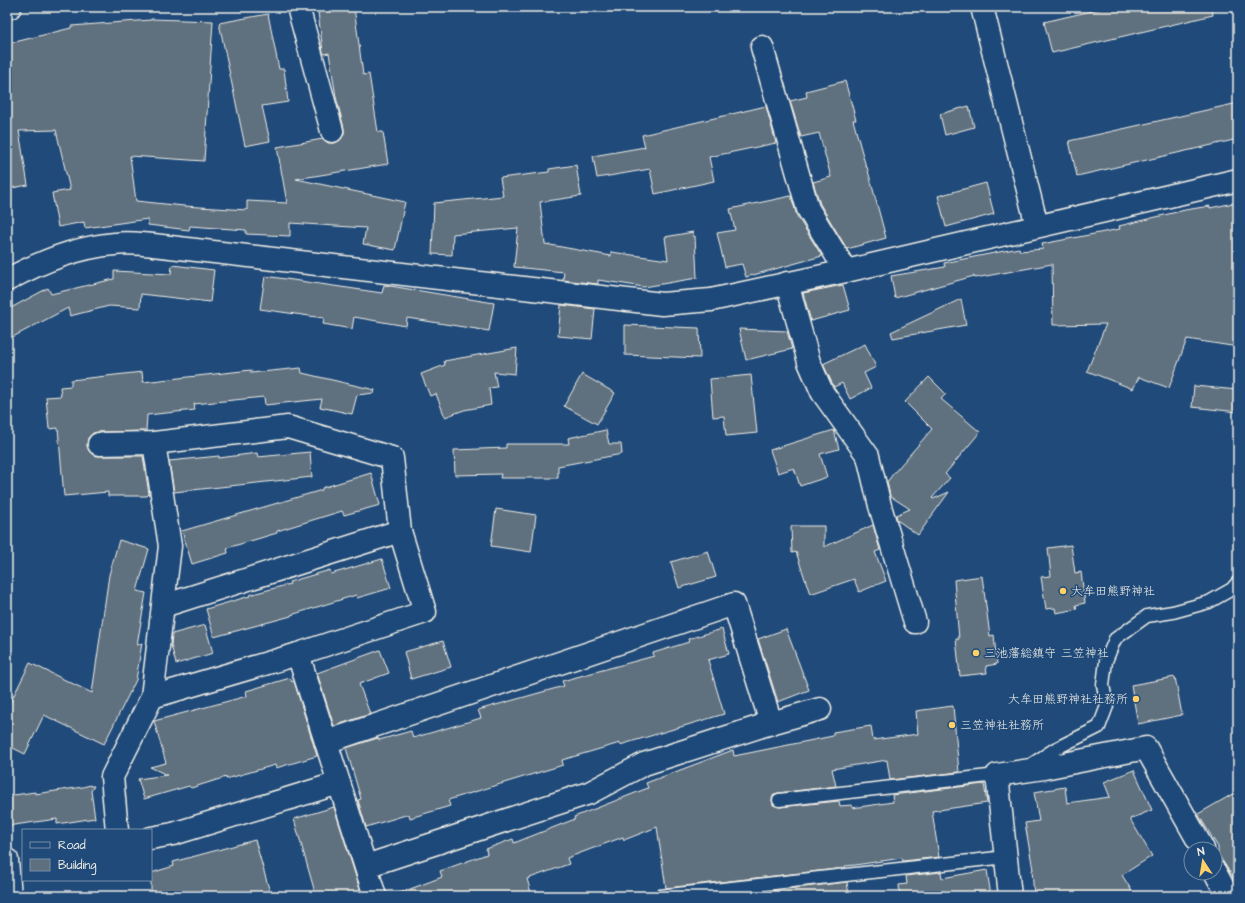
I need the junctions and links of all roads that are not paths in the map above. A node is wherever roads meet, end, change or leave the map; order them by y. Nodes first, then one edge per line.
1 (10, 7) edge
2 (298, 7) edge
3 (982, 7) edge
4 (7, 8) edge
5 (762, 47) dead end
6 (332, 131) dead end
7 (1238, 180) edge
8 (1037, 226) junction
9 (846, 271) junction
10 (7, 280) edge
11 (787, 284) junction
12 (154, 443) junction
13 (99, 444) dead end
14 (400, 531) junction
15 (1238, 582) edge
16 (163, 606) junction
17 (915, 622) dead end
18 (298, 654) junction
19 (152, 697) junction
20 (820, 709) dead end
21 (771, 723) junction
22 (326, 742) junction
23 (1020, 771) junction
24 (997, 775) junction
25 (339, 783) junction
26 (778, 800) dead end
27 (117, 829) edge
28 (152, 838) edge
29 (1198, 841) edge
30 (22, 852) edge
31 (7, 853) edge
32 (1006, 857) junction
33 (7, 860) edge
34 (366, 866) junction
35 (1220, 881) edge
36 (10, 896) edge
37 (375, 896) edge
38 (660, 896) edge
39 (1010, 896) edge
40 (1228, 896) edge

1 - 4 street
2 - 6 street
3 - 8 street
5 - 9 street
7 - 8 street
8 - 9 street
9 - 11 street
10 - 11 street
11 - 17 street
12 - 13 street
12 - 14 street
12 - 16 street
14 - 16 street
14 - 18 street
15 - 23 lane
16 - 19 street
18 - 19 street
18 - 22 street
19 - 27 street
20 - 21 street
21 - 22 street
21 - 34 street
22 - 25 street
23 - 24 street
23 - 29 street
24 - 26 lane
24 - 32 street
25 - 28 street
25 - 34 street
30 - 31 street
32 - 38 lane
32 - 39 street
33 - 36 street
34 - 37 street
35 - 40 street

